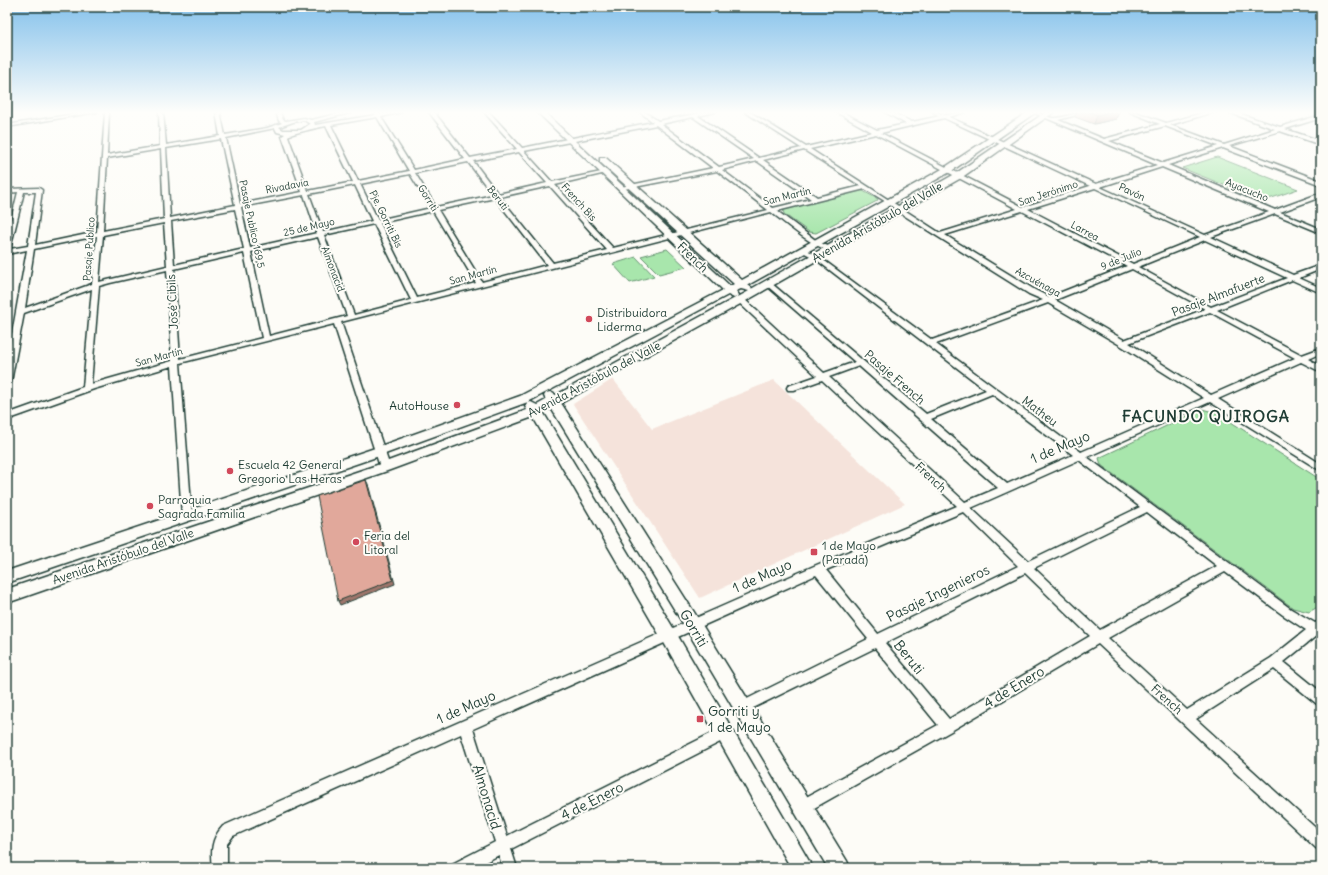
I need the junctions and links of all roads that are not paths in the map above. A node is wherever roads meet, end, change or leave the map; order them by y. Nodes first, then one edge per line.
1 (105, 153) edge
2 (147, 153) edge
3 (163, 153) edge
4 (227, 153) edge
5 (291, 153) edge
6 (342, 153) edge
7 (400, 153) edge
8 (462, 153) edge
9 (505, 153) edge
10 (523, 153) edge
11 (584, 153) edge
12 (594, 153) edge
13 (696, 153) edge
14 (748, 153) edge
15 (789, 153) edge
16 (811, 153) edge
17 (915, 153) edge
18 (972, 153) edge
19 (992, 153) edge
20 (1024, 153) edge
21 (1132, 153) edge
22 (1202, 153) edge
23 (1241, 153) edge
24 (105, 160) junction
25 (468, 160) junction
26 (758, 160) junction
27 (1163, 166) junction
28 (718, 169) junction
29 (947, 170) junction
30 (411, 171) junction
31 (604, 172) junction
32 (958, 176) junction
33 (357, 182) junction
34 (1321, 183) edge
35 (551, 184) junction
36 (632, 187) junction
37 (865, 187) junction
38 (1097, 187) junction
39 (621, 189) junction
40 (7, 191) edge
41 (21, 192) junction
42 (306, 192) junction
43 (1321, 195) edge
44 (496, 196) junction
45 (816, 199) junction
46 (890, 202) junction
47 (238, 206) junction
48 (435, 209) junction
49 (773, 210) junction
50 (898, 210) junction
51 (1023, 210) junction
52 (1277, 212) junction
53 (167, 220) junction
54 (375, 222) junction
55 (1321, 231) edge
56 (100, 233) junction
57 (683, 233) junction
58 (320, 235) junction
59 (940, 235) junction
60 (671, 236) junction
61 (1206, 237) junction
62 (816, 243) junction
63 (32, 246) junction
64 (831, 249) junction
65 (7, 250) edge
66 (612, 250) junction
67 (803, 250) junction
68 (247, 251) junction
69 (816, 257) junction
70 (551, 265) junction
71 (1131, 266) junction
72 (170, 267) junction
73 (1321, 267) edge
74 (1294, 278) junction
75 (480, 284) junction
76 (740, 284) junction
77 (769, 284) junction
78 (96, 286) junction
79 (728, 291) junction
80 (1321, 291) edge
81 (753, 293) junction
82 (740, 300) junction
83 (1049, 300) junction
84 (415, 301) junction
85 (1212, 309) junction
86 (22, 311) junction
87 (351, 317) junction
88 (337, 321) junction
89 (266, 340) junction
90 (931, 343) junction
91 (1123, 344) junction
92 (1321, 350) edge
93 (1303, 359) junction
94 (176, 363) junction
95 (861, 363) junction
96 (1321, 369) edge
97 (822, 377) junction
98 (7, 382) edge
99 (87, 387) junction
100 (791, 388) dead end
101 (544, 389) junction
102 (993, 390) junction
103 (1210, 398) junction
104 (524, 399) junction
105 (555, 402) junction
106 (536, 411) junction
107 (7, 417) edge
108 (925, 418) junction
109 (380, 452) junction
110 (1080, 456) junction
111 (385, 467) junction
112 (1320, 467) edge
113 (1005, 488) junction
114 (964, 507) junction
115 (1148, 507) junction
116 (187, 516) junction
117 (1226, 566) junction
118 (1026, 567) junction
119 (818, 568) junction
120 (7, 577) edge
121 (7, 596) edge
122 (693, 625) junction
123 (1319, 629) edge
124 (669, 636) junction
125 (1099, 637) junction
126 (876, 640) junction
127 (1275, 662) junction
128 (1321, 700) edge
129 (741, 708) junction
130 (1187, 717) junction
131 (465, 725) junction
132 (947, 727) junction
133 (725, 733) junction
134 (802, 807) junction
135 (1321, 843) edge
136 (502, 846) junction
137 (220, 868) edge
138 (459, 868) edge
139 (510, 868) edge
140 (803, 868) edge
141 (840, 868) edge

1 - 24 street, Pasaje Publico
2 - 24 street
3 - 53 street, José Cibils
4 - 47 street, Pasaje Publico 169,5
5 - 42 street, Almonacid
6 - 33 street, Pje. Gorriti Bis
7 - 30 street, Gorriti
8 - 25 street, Beruti
9 - 25 street, Rivadavia
10 - 35 street, French Bis
11 - 31 main road, French
12 - 36 main road, French
13 - 28 street
14 - 26 street
15 - 26 street
16 - 37 street, Azcuénaga
17 - 29 street, Larrea
18 - 29 main road, Avenida Aristóbulo del Valle
19 - 32 main road, Avenida Aristóbulo del Valle
20 - 38 street, Pavón
21 - 27 street, Ayacucho
22 - 27 street, San Jerónimo
23 - 34 street
24 - 56 street, Pasaje Publico
25 - 30 street, Rivadavia
25 - 44 street, Beruti
26 - 28 street
26 - 45 street
27 - 38 street, San Jerónimo
27 - 52 street, Ayacucho
28 - 36 street
28 - 49 street
29 - 32 street, Larrea
29 - 46 main road, Avenida Aristóbulo del Valle
30 - 33 street, Rivadavia
30 - 48 street, Gorriti
31 - 35 street, 25 de Mayo
31 - 39 main road, French
32 - 50 main road, Avenida Aristóbulo del Valle
32 - 51 street, Larrea
33 - 42 street, Rivadavia
33 - 54 street, Pje. Gorriti Bis
35 - 44 street, 25 de Mayo
35 - 66 street, French Bis
36 - 39 street
36 - 57 main road, French
37 - 45 street, San Martín
37 - 46 street, Azcuénaga
38 - 51 street, San Jerónimo
38 - 61 street, Pavón
39 - 60 main road, French
40 - 41 street
41 - 63 street
41 - 65 street
42 - 47 street, Rivadavia
42 - 58 street, Almonacid
43 - 52 street, 9 de Julio
44 - 48 street, 25 de Mayo
44 - 70 street, Beruti
45 - 49 street, San Martín
46 - 50 street, Azcuénaga
46 - 62 main road, Avenida Aristóbulo del Valle
47 - 53 street, Rivadavia
47 - 68 street, Pasaje Publico 169,5
48 - 54 street, 25 de Mayo
48 - 75 street, Gorriti
49 - 57 street, San Martín
49 - 62 street
50 - 59 street, Azcuénaga
50 - 64 main road, Avenida Aristóbulo del Valle
51 - 59 street, San Jerónimo
51 - 71 street, Larrea
52 - 55 street, Ayacucho
52 - 61 street, 9 de Julio
53 - 56 street, Rivadavia
53 - 72 street, José Cibils
54 - 58 street, 25 de Mayo
54 - 84 street, Pje. Gorriti Bis
56 - 63 street, Rivadavia
56 - 78 street, Pasaje Publico
57 - 60 street, San Martín
57 - 76 main road, French
58 - 68 street, 25 de Mayo
58 - 87 street, Almonacid
59 - 83 street, Azcuénaga
60 - 66 street, San Martín
60 - 79 main road, French
61 - 71 street, 9 de Julio
61 - 74 street, Pavón
62 - 64 street
62 - 67 main road, Avenida Aristóbulo del Valle
63 - 65 street, Rivadavia
63 - 86 street
64 - 69 main road, Avenida Aristóbulo del Valle
66 - 70 street, San Martín
67 - 69 street, Matheu
67 - 76 main road, Avenida Aristóbulo del Valle
68 - 72 street, 25 de Mayo
68 - 89 street, Pasaje Publico 169,5
69 - 77 main road, Avenida Aristóbulo del Valle
69 - 90 street, Matheu
70 - 75 street, San Martín
71 - 83 street, 9 de Julio
71 - 85 street, Larrea
72 - 78 street, 25 de Mayo
72 - 94 street, José Cibils
73 - 74 street, Pasaje Almafuerte
74 - 80 street, Pavón
74 - 85 street, Pasaje Almafuerte
75 - 84 street, San Martín
76 - 79 main road, Avenida Aristóbulo del Valle
76 - 81 main road, French
77 - 81 main road, Avenida Aristóbulo del Valle
77 - 95 street, Pasaje French
78 - 86 street, 25 de Mayo
78 - 99 street, Pasaje Publico
79 - 82 main road, French
79 - 101 main road, Avenida Aristóbulo del Valle
81 - 82 main road, Avenida Aristóbulo del Valle
82 - 97 street, French
82 - 105 main road, Avenida Aristóbulo del Valle
83 - 90 street, 9 de Julio
83 - 91 street, Azcuénaga
84 - 87 street, San Martín
85 - 91 street, Pasaje Almafuerte
85 - 93 street, Larrea
86 - 98 street
87 - 88 street, San Martín
88 - 89 street, San Martín
88 - 109 street
89 - 94 street, San Martín
90 - 102 street, Matheu
91 - 103 street, Azcuénaga
92 - 93 street, 1 de Mayo
93 - 96 street, Larrea
93 - 103 street, 1 de Mayo
94 - 99 street, San Martín
94 - 116 street, José Cibils
95 - 97 street
95 - 108 street, Pasaje French
97 - 100 street
97 - 114 street, French
99 - 107 street, San Martín
101 - 104 main road, Avenida Aristóbulo del Valle
101 - 105 main road, Gorriti
102 - 108 street
102 - 110 street, Matheu
103 - 110 street, 1 de Mayo
103 - 112 street, Azcuénaga
104 - 106 main road, Gorriti
104 - 109 main road, Avenida Aristóbulo del Valle
105 - 106 main road, Avenida Aristóbulo del Valle
105 - 122 main road, Gorriti
106 - 111 main road, Avenida Aristóbulo del Valle
106 - 124 main road, Gorriti
108 - 113 street, Pasaje French
109 - 111 street
109 - 116 main road, Avenida Aristóbulo del Valle
110 - 113 street, 1 de Mayo
110 - 115 street, Matheu
111 - 121 main road, Avenida Aristóbulo del Valle
113 - 114 street, 1 de Mayo
114 - 118 street, French
114 - 119 street, 1 de Mayo
115 - 117 street, Matheu
115 - 118 street, Pasaje Ingenieros
116 - 120 main road, Avenida Aristóbulo del Valle
117 - 123 street, Matheu
117 - 125 street, 4 de Enero
118 - 125 street, French
118 - 126 street, Pasaje Ingenieros
119 - 122 street, 1 de Mayo
119 - 126 street, Beruti
122 - 124 street, 1 de Mayo
122 - 129 main road, Gorriti
123 - 127 street
124 - 131 street, 1 de Mayo
124 - 133 main road, Gorriti
125 - 130 street, French
125 - 132 street, 4 de Enero
126 - 129 street, Pasaje Ingenieros
126 - 132 street, Beruti
127 - 128 street
127 - 130 street
129 - 134 main road, Gorriti
130 - 135 street, French
131 - 136 street, Almonacid
131 - 137 street, 1 de Mayo
132 - 134 street, 4 de Enero
133 - 136 street, 4 de Enero
133 - 140 main road, Gorriti
134 - 141 main road, Gorriti
136 - 138 street, 4 de Enero
136 - 139 street, Almonacid

